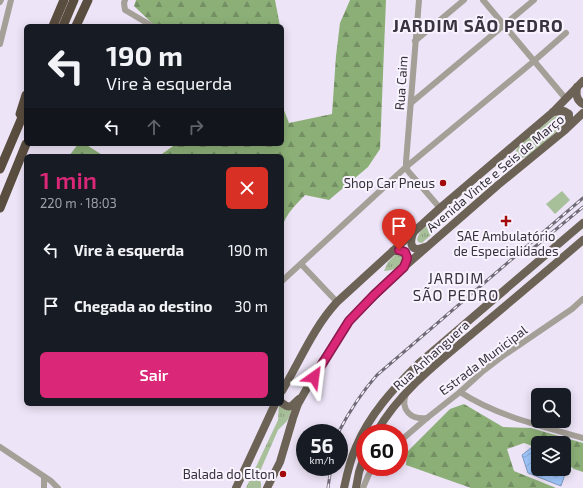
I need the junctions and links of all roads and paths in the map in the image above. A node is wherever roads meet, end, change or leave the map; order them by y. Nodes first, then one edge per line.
1 (11, 0) edge
2 (64, 0) edge
3 (74, 0) edge
4 (88, 0) edge
5 (125, 0) edge
6 (419, 0) edge
7 (464, 0) edge
8 (483, 0) edge
9 (534, 0) edge
10 (54, 24) edge
11 (63, 24) edge
12 (77, 24) edge
13 (149, 24) edge
14 (504, 26) junction
15 (566, 33) dead end
16 (415, 41) junction
17 (0, 44) edge
18 (534, 61) junction
19 (580, 84) edge
20 (566, 99) junction
21 (24, 100) edge
22 (411, 103) junction
23 (583, 104) edge
24 (553, 112) junction
25 (24, 113) edge
26 (583, 113) edge
27 (564, 131) junction
28 (11, 142) junction
29 (25, 146) edge
30 (406, 167) junction
31 (0, 169) edge
32 (0, 208) edge
33 (440, 208) junction
34 (583, 223) edge
35 (414, 230) junction
36 (583, 240) edge
37 (428, 246) junction
38 (393, 251) junction
39 (301, 264) junction
40 (404, 267) junction
41 (284, 279) edge
42 (583, 299) edge
43 (337, 302) junction
44 (284, 387) edge
45 (408, 391) junction
46 (460, 392) junction
47 (301, 398) junction
48 (284, 404) edge
49 (274, 406) edge
50 (427, 418) junction
51 (382, 424) edge
52 (408, 434) edge
53 (583, 438) edge
54 (0, 447) edge
55 (358, 476) edge
56 (368, 476) edge
57 (44, 477) junction
58 (44, 488) edge
59 (58, 488) edge
60 (236, 488) edge
61 (267, 488) edge
62 (344, 488) edge
63 (356, 488) edge
64 (362, 488) edge

1 - 17 street
2 - 10 highway
3 - 11 highway
4 - 12 highway
5 - 13 street
6 - 16 street, Rua Caim
7 - 16 street
8 - 14 street
9 - 14 street
14 - 18 street
14 - 22 street
15 - 18 street
16 - 22 street, Rua Caim
18 - 20 street
18 - 30 street
19 - 20 main road
19 - 23 main road
20 - 24 main road
21 - 28 highway
22 - 30 street, Rua Caim
24 - 27 main road
24 - 33 main road
25 - 28 highway
26 - 27 main road, Avenida Vinte e Seis de Março
27 - 37 main road, Avenida Vinte e Seis de Março
28 - 31 highway
29 - 32 highway
30 - 33 street
30 - 39 street
33 - 35 main road
34 - 62 main road
35 - 37 main road
35 - 38 main road
36 - 45 main road, Rua Anhanguera
37 - 40 main road, Avenida Vinte e Seis de Março
38 - 40 main road
38 - 43 main road
39 - 41 street
39 - 43 street
40 - 47 main road, Avenida Vinte e Seis de Março
42 - 46 street, Estrada Municipal
43 - 44 main road
45 - 50 street
45 - 51 main road, Rua Anhanguera
46 - 50 street, Estrada Municipal
46 - 53 street
47 - 48 main road
47 - 61 main road, Avenida Vinte e Seis de Março
49 - 60 main road
50 - 52 street, Estrada Municipal
54 - 57 street
55 - 63 main road
56 - 64 street
57 - 58 street
57 - 59 street

